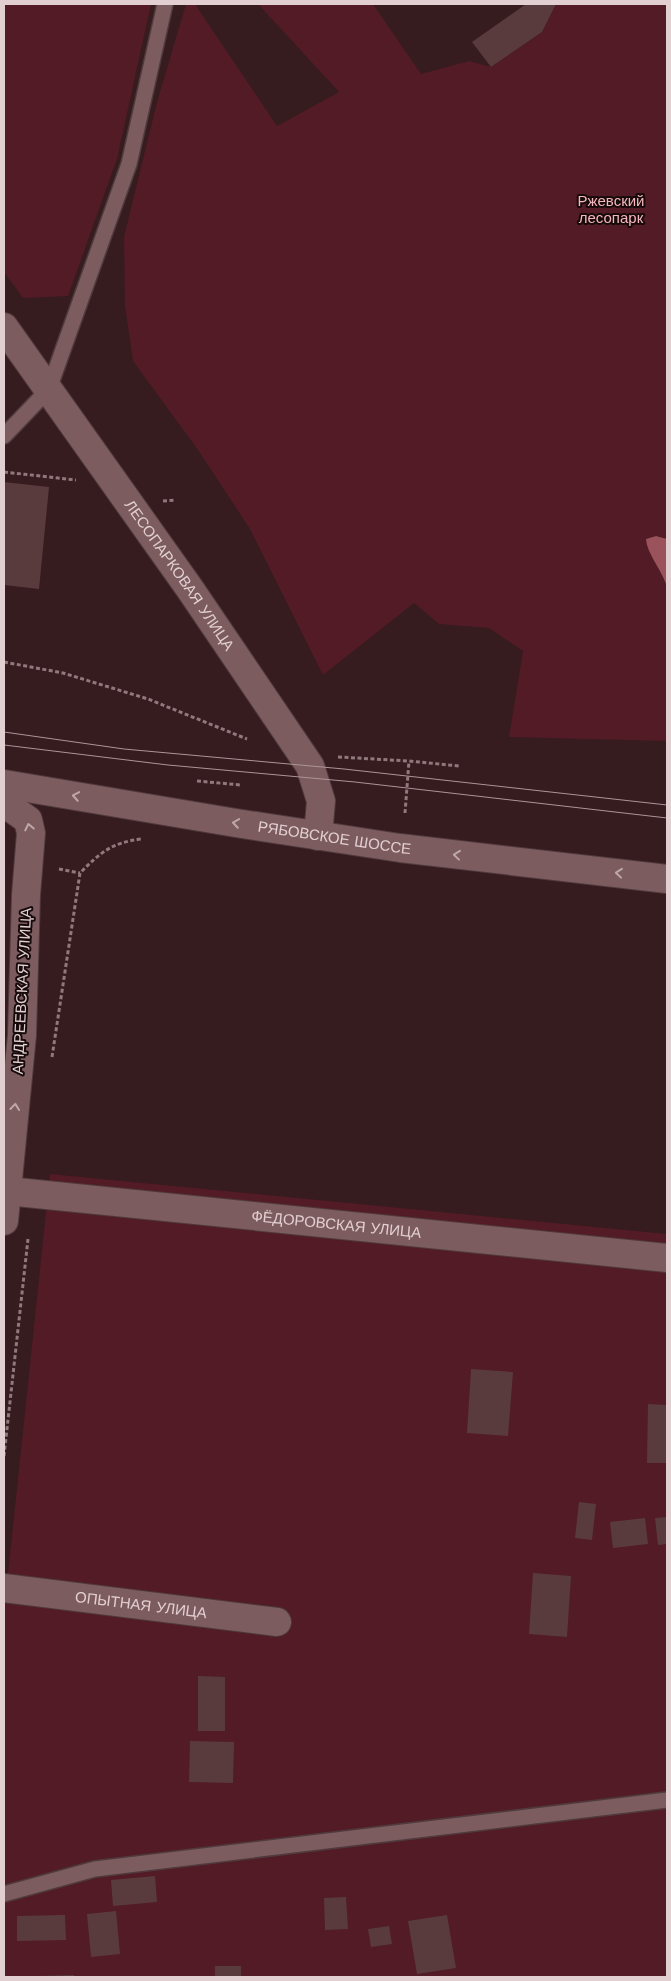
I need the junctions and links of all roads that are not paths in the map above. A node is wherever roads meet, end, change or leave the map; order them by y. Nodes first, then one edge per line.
1 (165, 4) edge
2 (4, 327) edge
3 (49, 390) junction
4 (4, 436) edge
5 (4, 784) edge
6 (4, 803) edge
7 (318, 836) junction
8 (667, 878) edge
9 (5, 1190) edge
10 (4, 1221) edge
11 (667, 1258) edge
12 (4, 1588) edge
13 (277, 1622) dead end
14 (667, 1800) edge
15 (4, 1894) edge

1 - 3 lane
2 - 3 street, ЛЕСОПАРКОВАЯ УЛИЦА
3 - 4 lane
3 - 7 street, ЛЕСОПАРКОВАЯ УЛИЦА
7 -> 5 street, РЯБОВСКОЕ ШОССЕ
9 -> 6 street, АНДРЕЕВСКАЯ УЛИЦА
8 -> 7 street, РЯБОВСКОЕ ШОССЕ
9 - 10 street, АНДРЕЕВСКАЯ УЛИЦА
9 - 11 street, ФЁДОРОВСКАЯ УЛИЦА
12 - 13 street, ОПЫТНАЯ УЛИЦА
14 - 15 lane

